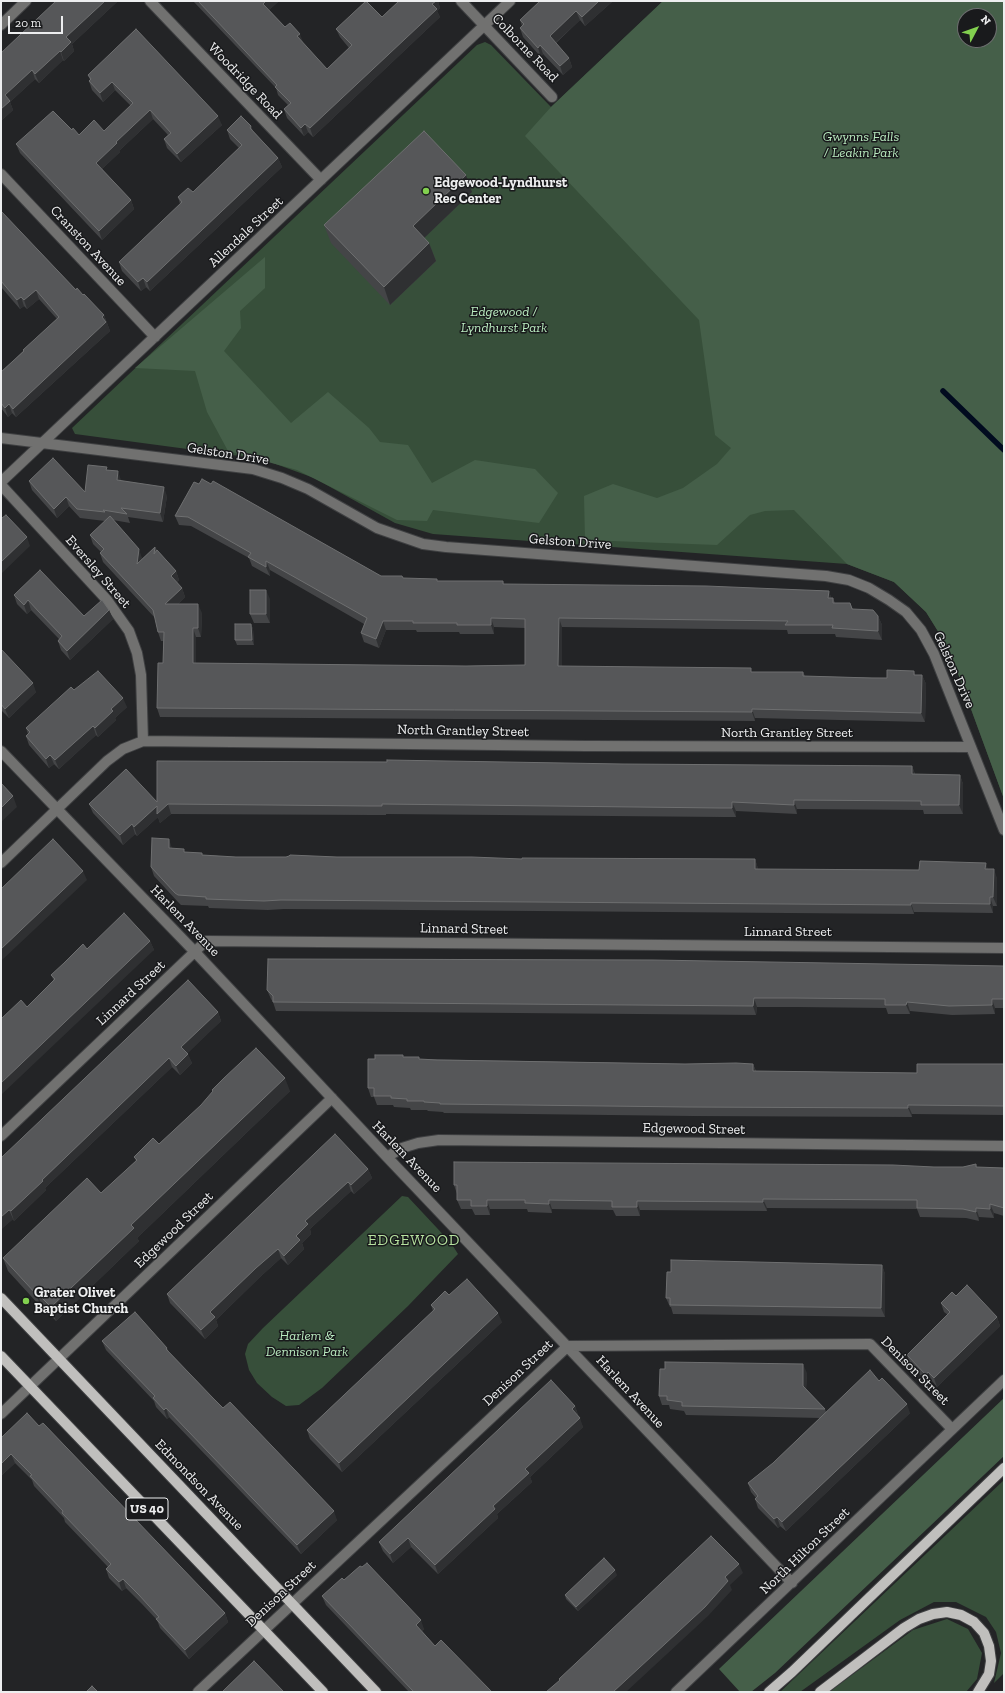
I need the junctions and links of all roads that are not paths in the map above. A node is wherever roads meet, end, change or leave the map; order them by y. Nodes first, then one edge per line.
1 (26, 1) edge
2 (150, 1) edge
3 (461, 1) edge
4 (510, 1) edge
5 (1, 25) edge
6 (484, 25) junction
7 (552, 97) dead end
8 (1, 174) edge
9 (321, 180) junction
10 (155, 337) junction
11 (1, 438) edge
12 (43, 443) junction
13 (1, 484) edge
14 (143, 741) junction
15 (972, 747) junction
16 (1, 751) edge
17 (57, 809) junction
18 (1004, 830) edge
19 (1, 863) edge
20 (1004, 948) edge
21 (195, 952) junction
22 (332, 1098) junction
23 (1, 1136) edge
24 (1004, 1146) edge
25 (387, 1157) junction
26 (1, 1298) edge
27 (568, 1346) junction
28 (1, 1356) edge
29 (59, 1359) junction
30 (1004, 1380) edge
31 (30, 1387) junction
32 (1, 1414) edge
33 (952, 1429) junction
34 (1004, 1468) edge
35 (792, 1583) junction
36 (292, 1603) junction
37 (263, 1631) junction
38 (198, 1692) edge
39 (323, 1692) edge
40 (376, 1692) edge
41 (676, 1692) edge
42 (769, 1692) edge
43 (820, 1692) edge
44 (978, 1692) edge

1 - 5 street
2 - 9 street, Woodridge Road
3 - 6 street, Colborne Road
4 - 6 street, Allendale Street
6 - 7 street, Colborne Road
6 - 9 street, Allendale Street
8 - 10 street, Cranston Avenue
9 - 10 street, Allendale Street
10 - 12 street, Allendale Street
11 - 12 street, Gelston Drive
12 - 13 street, Allendale Street
12 - 15 street, Gelston Drive
13 - 14 street, Eversley Street
14 - 15 street, North Grantley Street
14 - 17 street, North Grantley Street
15 - 18 street, Gelston Drive
16 - 17 street, Harlem Avenue
17 - 19 street, North Grantley Street
17 - 21 street, Harlem Avenue
20 - 21 street, Linnard Street
21 - 22 street, Harlem Avenue
21 - 23 street, Linnard Street
22 - 25 street, Harlem Avenue
22 - 29 street, Edgewood Street
24 - 25 street, Edgewood Street
25 - 27 street, Harlem Avenue
26 - 29 main road, Edmondson Avenue / US 40
27 - 33 street, Denison Street
27 - 35 street, Harlem Avenue
27 - 36 street, Denison Street
28 - 31 main road, US 40
29 - 31 street, Edgewood Street
29 - 36 main road, Edmondson Avenue / US 40
30 - 33 street
31 - 32 street, Edgewood Street
31 - 37 main road, US 40
33 - 35 street, North Hilton Street
34 - 42 main road
35 - 41 street, North Hilton Street
36 - 37 street, Denison Street
36 - 40 main road, Edmondson Avenue / US 40
37 - 38 street, Denison Street
37 - 39 main road, US 40
43 - 44 main road

